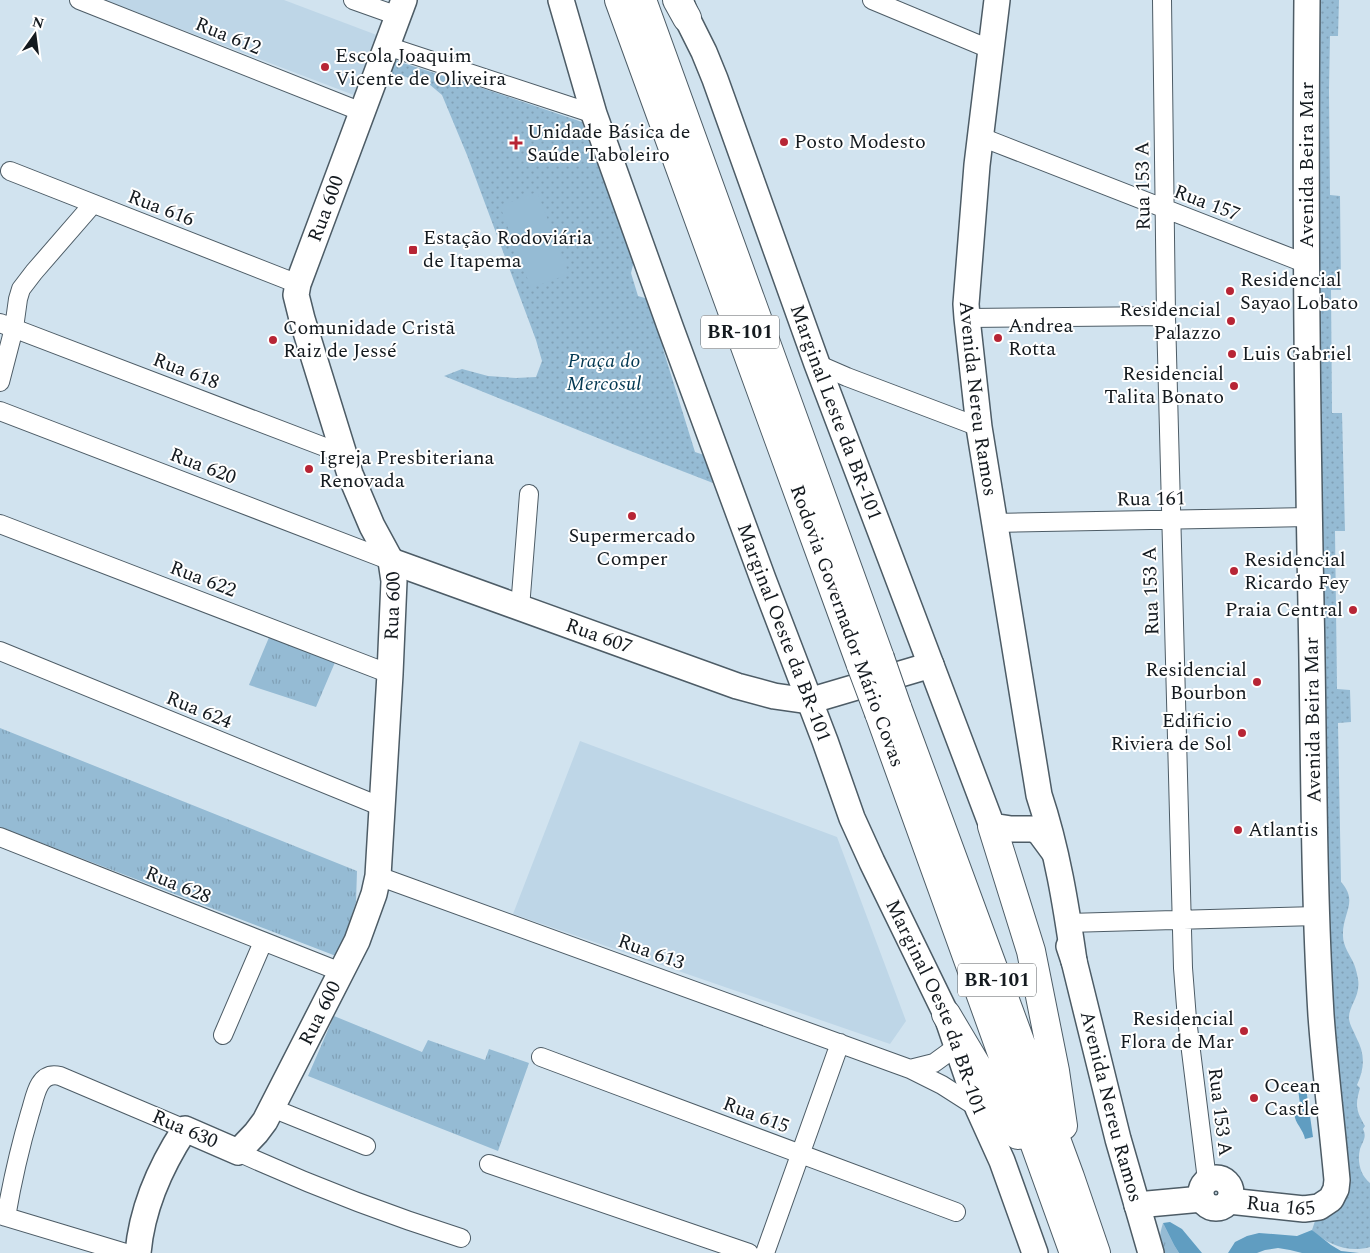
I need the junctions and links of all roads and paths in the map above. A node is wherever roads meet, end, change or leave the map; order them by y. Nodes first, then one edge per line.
1 (79, 0) edge
2 (353, 0) edge
3 (562, 0) edge
4 (619, 0) edge
5 (642, 0) edge
6 (872, 0) edge
7 (998, 0) edge
8 (1162, 0) edge
9 (1308, 0) edge
10 (681, 6) edge
11 (401, 8) edge
12 (387, 46) junction
13 (992, 50) junction
14 (362, 112) junction
15 (594, 114) junction
16 (981, 137) junction
17 (10, 171) dead end
18 (93, 204) junction
19 (1164, 208) junction
20 (1307, 264) junction
21 (298, 284) junction
22 (1166, 316) junction
23 (966, 318) junction
24 (7, 326) edge
25 (818, 364) junction
26 (0, 382) edge
27 (0, 411) edge
28 (978, 427) junction
29 (343, 454) junction
30 (529, 494) dead end
31 (1309, 517) junction
32 (1170, 519) junction
33 (994, 523) junction
34 (0, 524) edge
35 (391, 562) junction
36 (520, 608) junction
37 (0, 652) edge
38 (870, 662) junction
39 (931, 665) junction
40 (390, 674) junction
41 (809, 701) junction
42 (1039, 795) junction
43 (382, 808) junction
44 (992, 826) junction
45 (1034, 829) junction
46 (0, 837) edge
47 (1056, 854) junction
48 (378, 876) junction
49 (1317, 916) junction
50 (1182, 920) junction
51 (1068, 923) junction
52 (263, 942) junction
53 (1074, 961) junction
54 (341, 972) junction
55 (946, 1014) junction
56 (223, 1035) dead end
57 (840, 1043) junction
58 (956, 1047) junction
59 (541, 1057) dead end
60 (910, 1068) junction
61 (272, 1108) junction
62 (978, 1108) junction
63 (185, 1129) junction
64 (366, 1146) dead end
65 (238, 1152) junction
66 (800, 1154) junction
67 (489, 1164) dead end
68 (1061, 1184) junction
69 (1204, 1190) junction
70 (1331, 1199) joint
71 (1137, 1205) junction
72 (956, 1212) dead end
73 (3, 1216) edge
74 (460, 1238) dead end
75 (126, 1253) edge
76 (138, 1253) edge
77 (749, 1253) edge
78 (765, 1253) edge
79 (1035, 1253) edge
80 (1074, 1253) edge
81 (1096, 1253) edge
82 (1151, 1253) edge

1 - 14 street, Rua 612
2 - 11 street
3 - 15 main road, Marginal Oeste da BR-101
4 - 38 highway, Rodovia Governador Mário Covas / BR-101
5 - 38 highway, Rodovia Governador Mário Covas / BR-101
6 - 13 street
7 - 13 main road, Avenida Nereu Ramos
8 - 19 street, Rua 153 A
9 - 20 main road, Avenida Beira Mar
10 - 25 main road, Marginal Leste da BR-101
11 - 12 main road, Rua 600
12 - 14 main road, Rua 600
12 - 15 street
13 - 16 main road, Avenida Nereu Ramos
14 - 21 main road, Rua 600
15 - 41 main road, Marginal Oeste da BR-101
16 - 19 street, Rua 157
16 - 23 main road, Avenida Nereu Ramos
17 - 18 street, Rua 616
18 - 21 street, Rua 616
18 - 24 street
19 - 20 street, Rua 157
19 - 22 street, Rua 153 A
20 - 31 main road, Avenida Beira Mar
21 - 29 main road, Rua 600
22 - 23 street
22 - 32 street, Rua 153 A
23 - 28 main road, Avenida Nereu Ramos
24 - 26 street
24 - 29 street, Rua 618
25 - 28 street
25 - 39 main road, Marginal Leste da BR-101
27 - 35 street, Rua 620
28 - 33 main road, Avenida Nereu Ramos
29 - 35 main road, Rua 600
30 - 36 street
31 - 32 street, Rua 161
31 - 49 main road, Avenida Beira Mar
32 - 33 street, Rua 161
32 - 50 street, Rua 153 A
33 - 42 main road, Avenida Nereu Ramos
34 - 40 street, Rua 622
35 - 36 main road, Rua 607
35 - 40 main road, Rua 600
36 - 41 main road, Rua 607
37 - 43 street, Rua 624
38 - 68 highway, Rodovia Governador Mário Covas / BR-101, bridge
39 - 41 main road
39 - 44 main road, Marginal Leste da BR-101
40 - 43 main road, Rua 600
41 - 55 main road, Marginal Oeste da BR-101
42 - 45 main road, Avenida Nereu Ramos
42 - 47 main road, Avenida Nereu Ramos
43 - 48 main road, Rua 600
44 - 45 main road
44 - 68 highway
45 - 47 main road
45 - 53 main road, Avenida Nereu Ramos
46 - 52 street, Rua 628
47 - 51 main road, Avenida Nereu Ramos
48 - 54 main road, Rua 600
48 - 57 street, Rua 613
49 - 50 street
49 - 70 main road, Avenida Beira Mar
50 - 51 street
50 - 69 street, Rua 153 A
51 - 53 main road, Avenida Nereu Ramos
52 - 54 street, Rua 628
52 - 56 street
53 - 71 main road, Avenida Nereu Ramos
54 - 61 main road, Rua 600
55 - 58 main road, Marginal Oeste da BR-101
55 - 68 highway
57 - 60 street, Rua 613
57 - 66 street
58 - 60 street, Rua 613
58 - 62 main road, Marginal Oeste da BR-101
59 - 66 street, Rua 615
60 - 62 street, Rua 613
61 - 64 street
61 - 65 main road, Rua 600
62 - 79 main road, Marginal Oeste da BR-101
63 - 65 main road, Rua 630
63 - 73 street, Rua 630
63 - 76 main road
65 - 74 street, Rua 630
66 - 72 street, Rua 615
66 - 78 street
67 - 77 street
68 - 80 highway, Rodovia Governador Mário Covas / BR-101
68 - 81 highway, Rodovia Governador Mário Covas / BR-101
69 - 70 main road, Rua 165
69 - 71 main road
71 - 82 main road, Avenida Nereu Ramos
73 - 75 street

